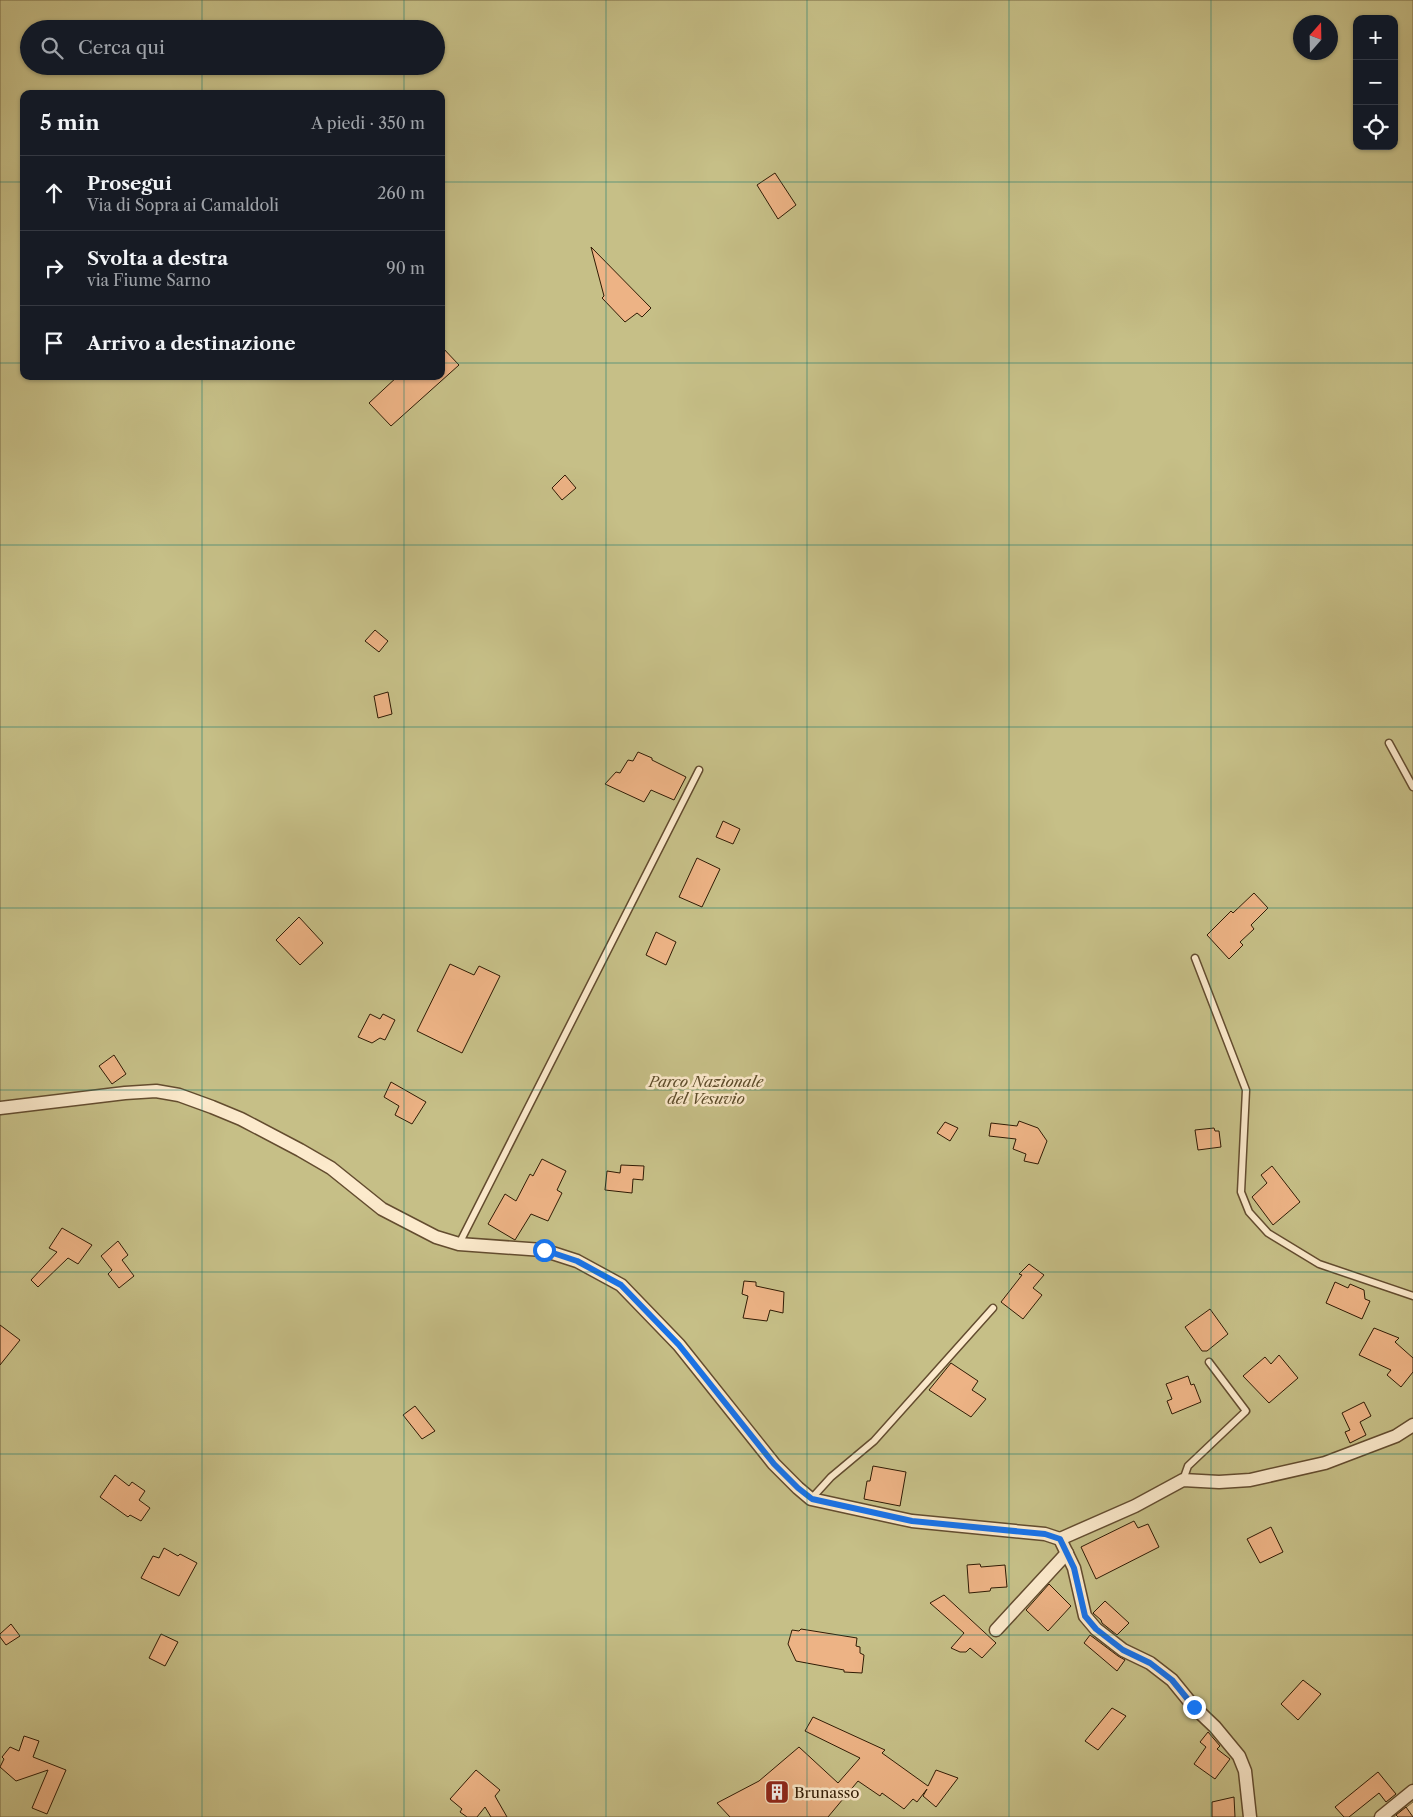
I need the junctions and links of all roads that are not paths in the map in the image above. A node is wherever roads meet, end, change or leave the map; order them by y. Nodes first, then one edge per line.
1 (1390, 743) dead end
2 (699, 770) dead end
3 (1413, 787) edge
4 (1195, 958) dead end
5 (0, 1108) edge
6 (458, 1244) junction
7 (1413, 1296) edge
8 (993, 1308) dead end
9 (1209, 1362) dead end
10 (1413, 1425) edge
11 (1183, 1480) junction
12 (812, 1499) junction
13 (1060, 1539) junction
14 (1066, 1553) junction
15 (996, 1630) dead end
16 (1413, 1791) edge
17 (1250, 1817) edge
18 (1382, 1817) edge

1 - 3 lane
2 - 6 lane
4 - 7 lane
5 - 6 street
6 - 12 street
8 - 12 lane
9 - 11 lane
10 - 11 street
11 - 13 street
12 - 13 street
13 - 14 street
14 - 15 street
14 - 17 street
16 - 18 street

